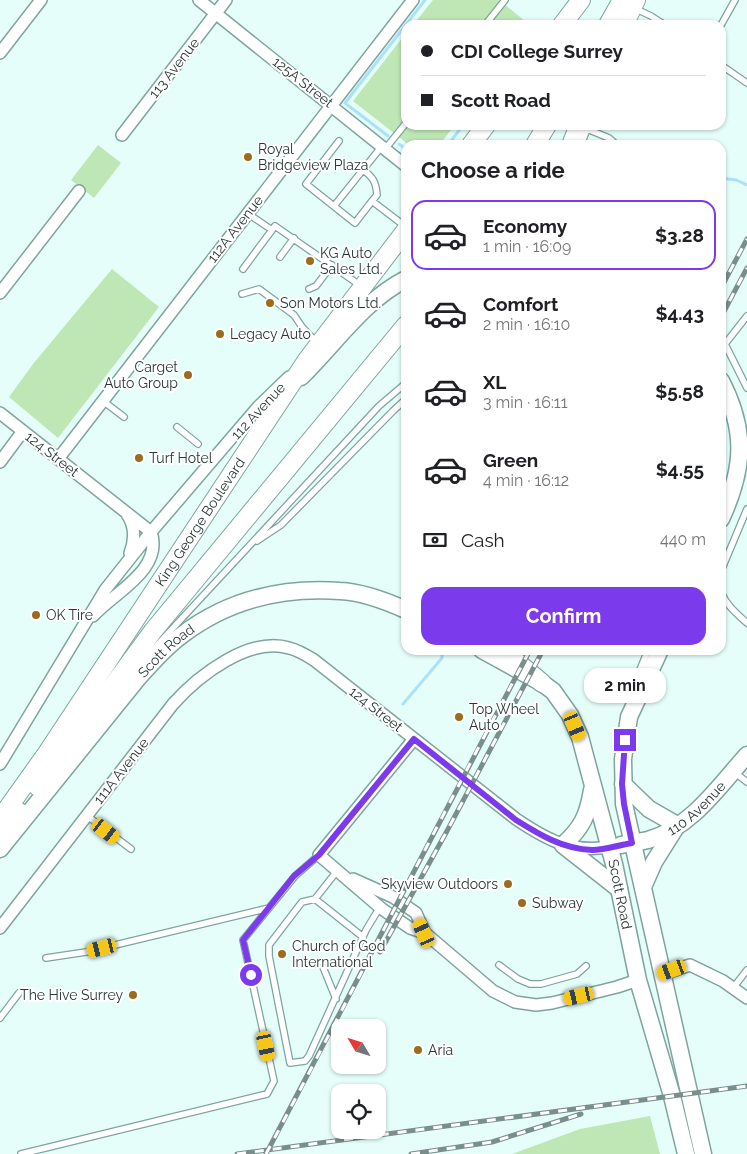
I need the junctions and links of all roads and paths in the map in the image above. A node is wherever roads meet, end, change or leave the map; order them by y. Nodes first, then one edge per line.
1 (41, 0) edge
2 (198, 0) edge
3 (226, 0) edge
4 (413, 0) edge
5 (505, 0) edge
6 (581, 0) edge
7 (592, 0) edge
8 (735, 0) edge
9 (630, 2) edge
10 (216, 13) junction
11 (489, 20) edge
12 (566, 20) edge
13 (578, 20) edge
14 (613, 20) edge
15 (625, 20) edge
16 (657, 20) edge
17 (724, 20) edge
18 (0, 53) edge
19 (726, 68) edge
20 (747, 83) edge
21 (332, 105) junction
22 (401, 128) edge
23 (592, 130) edge
24 (122, 135) dead end
25 (611, 140) edge
26 (339, 141) dead end
27 (384, 147) junction
28 (401, 162) edge
29 (363, 170) junction
30 (79, 191) dead end
31 (372, 201) junction
32 (334, 206) junction
33 (247, 213) junction
34 (401, 224) edge
35 (272, 230) junction
36 (401, 235) edge
37 (294, 238) junction
38 (280, 257) dead end
39 (332, 266) junction
40 (242, 269) dead end
41 (401, 281) edge
42 (363, 287) junction
43 (309, 289) dead end
44 (0, 293) edge
45 (242, 294) dead end
46 (747, 316) edge
47 (401, 332) edge
48 (726, 343) edge
49 (319, 344) junction
50 (726, 346) edge
51 (307, 360) junction
52 (401, 387) edge
53 (747, 388) edge
54 (726, 391) edge
55 (286, 393) junction
56 (103, 400) junction
57 (401, 403) edge
58 (0, 413) edge
59 (124, 417) dead end
60 (176, 427) dead end
61 (23, 431) junction
62 (198, 444) dead end
63 (58, 458) junction
64 (0, 462) edge
65 (726, 506) edge
66 (122, 509) junction
67 (747, 509) edge
68 (151, 532) junction
69 (248, 546) junction
70 (726, 559) edge
71 (127, 562) junction
72 (726, 600) edge
73 (401, 608) edge
74 (747, 623) edge
75 (82, 629) junction
76 (239, 654) joint
77 (491, 655) edge
78 (509, 655) edge
79 (646, 655) edge
80 (658, 655) edge
81 (542, 683) junction
82 (629, 717) junction
83 (92, 737) junction
84 (414, 739) junction
85 (747, 754) edge
86 (0, 764) edge
87 (732, 771) junction
88 (747, 782) edge
89 (622, 784) junction
90 (593, 785) junction
91 (86, 815) junction
92 (0, 819) edge
93 (677, 825) junction
94 (0, 837) edge
95 (632, 843) junction
96 (563, 845) junction
97 (609, 847) junction
98 (0, 849) edge
99 (131, 849) dead end
100 (319, 855) junction
101 (338, 872) junction
102 (643, 887) junction
103 (618, 889) junction
104 (315, 900) junction
105 (380, 907) junction
106 (269, 908) junction
107 (0, 928) edge
108 (424, 933) junction
109 (363, 937) junction
110 (46, 958) dead end
111 (499, 965) dead end
112 (323, 966) dead end
113 (586, 966) dead end
114 (747, 970) edge
115 (663, 974) junction
116 (638, 980) junction
117 (733, 988) junction
118 (19, 993) dead end
119 (747, 998) edge
120 (336, 1000) junction
121 (0, 1018) edge
122 (21, 1154) edge
123 (686, 1154) edge
124 (703, 1154) edge

1 - 18 street
2 - 10 street, 125A Street
3 - 10 street, 113 Avenue
4 - 21 street, 112A Avenue
5 - 11 lane
6 - 12 main road
7 - 13 main road
8 - 17 lane
9 - 14 main road
9 - 15 main road
9 - 16 lane
10 - 21 street, 125A Street
10 - 24 street, 113 Avenue
19 - 20 lane
21 - 27 street, 125A Street
21 - 33 street, 112A Avenue
22 - 27 lane
23 - 25 lane
26 - 32 lane
27 - 28 street, 125A Street
27 - 29 lane
29 - 31 lane
29 - 32 lane
30 - 44 street
31 - 32 lane
31 - 34 lane
33 - 35 lane
33 - 56 street, 112A Avenue
35 - 37 lane
35 - 40 lane
36 - 42 main road, King George Boulevard
37 - 38 lane
37 - 39 lane
39 - 42 lane
39 - 43 lane
41 - 55 main road
42 - 49 main road, King George Boulevard
45 - 49 lane
46 - 48 lane
47 - 94 main road, King George Boulevard
49 - 51 main road, King George Boulevard
50 - 53 lane
51 - 55 main road, King George Boulevard
51 - 68 street, 112 Avenue
52 - 69 lane
54 - 65 main road
55 - 92 main road, King George Boulevard
56 - 59 lane
56 - 63 street, 112A Avenue
57 - 69 lane
58 - 61 street, 124 Street
60 - 62 lane
61 - 63 street, 124 Street
61 - 64 street
63 - 66 street, 124 Street
66 - 68 street, 124 Street
66 - 71 street
67 - 70 lane
68 - 71 street, 112 Avenue
68 - 75 street, 112 Avenue
69 - 83 lane
71 - 75 street, 112 Avenue
72 - 74 lane
73 - 83 main road, Scott Road
75 - 86 street, 112 Avenue
76 - 84 street, 124 Street
76 - 91 street, 111A Avenue
77 - 81 main road, Scott Road
78 - 81 main road
79 - 82 lane
80 - 82 main road, Scott Road
81 - 90 main road, Scott Road
82 - 89 main road, Scott Road
83 - 98 main road, Scott Road
84 - 96 street, 124 Street
84 - 100 street
85 - 87 main road, 110 Avenue
87 - 88 lane
87 - 93 main road, 110 Avenue
89 - 93 main road
89 - 95 main road, Scott Road
90 - 96 main road
90 - 97 main road, Scott Road
91 - 99 lane
91 - 107 street, 111A Avenue
93 - 95 main road, 110 Avenue
93 - 102 main road
95 - 97 main road, 110 Avenue
95 - 102 main road, Scott Road
96 - 97 street, 124 Street
96 - 103 main road
97 - 103 main road, Scott Road
100 - 101 street
100 - 106 lane
101 - 104 lane
101 - 105 street
101 - 108 street
102 - 115 main road, Scott Road
103 - 116 main road, Scott Road
104 - 109 lane
104 - 120 lane
105 - 108 street
105 - 109 lane
106 - 110 lane
106 - 122 lane
108 - 116 street
109 - 120 lane
111 - 113 lane
112 - 120 lane
114 - 117 lane
115 - 117 street
115 - 124 main road, Scott Road
116 - 123 main road, Scott Road
117 - 119 street
118 - 121 lane

